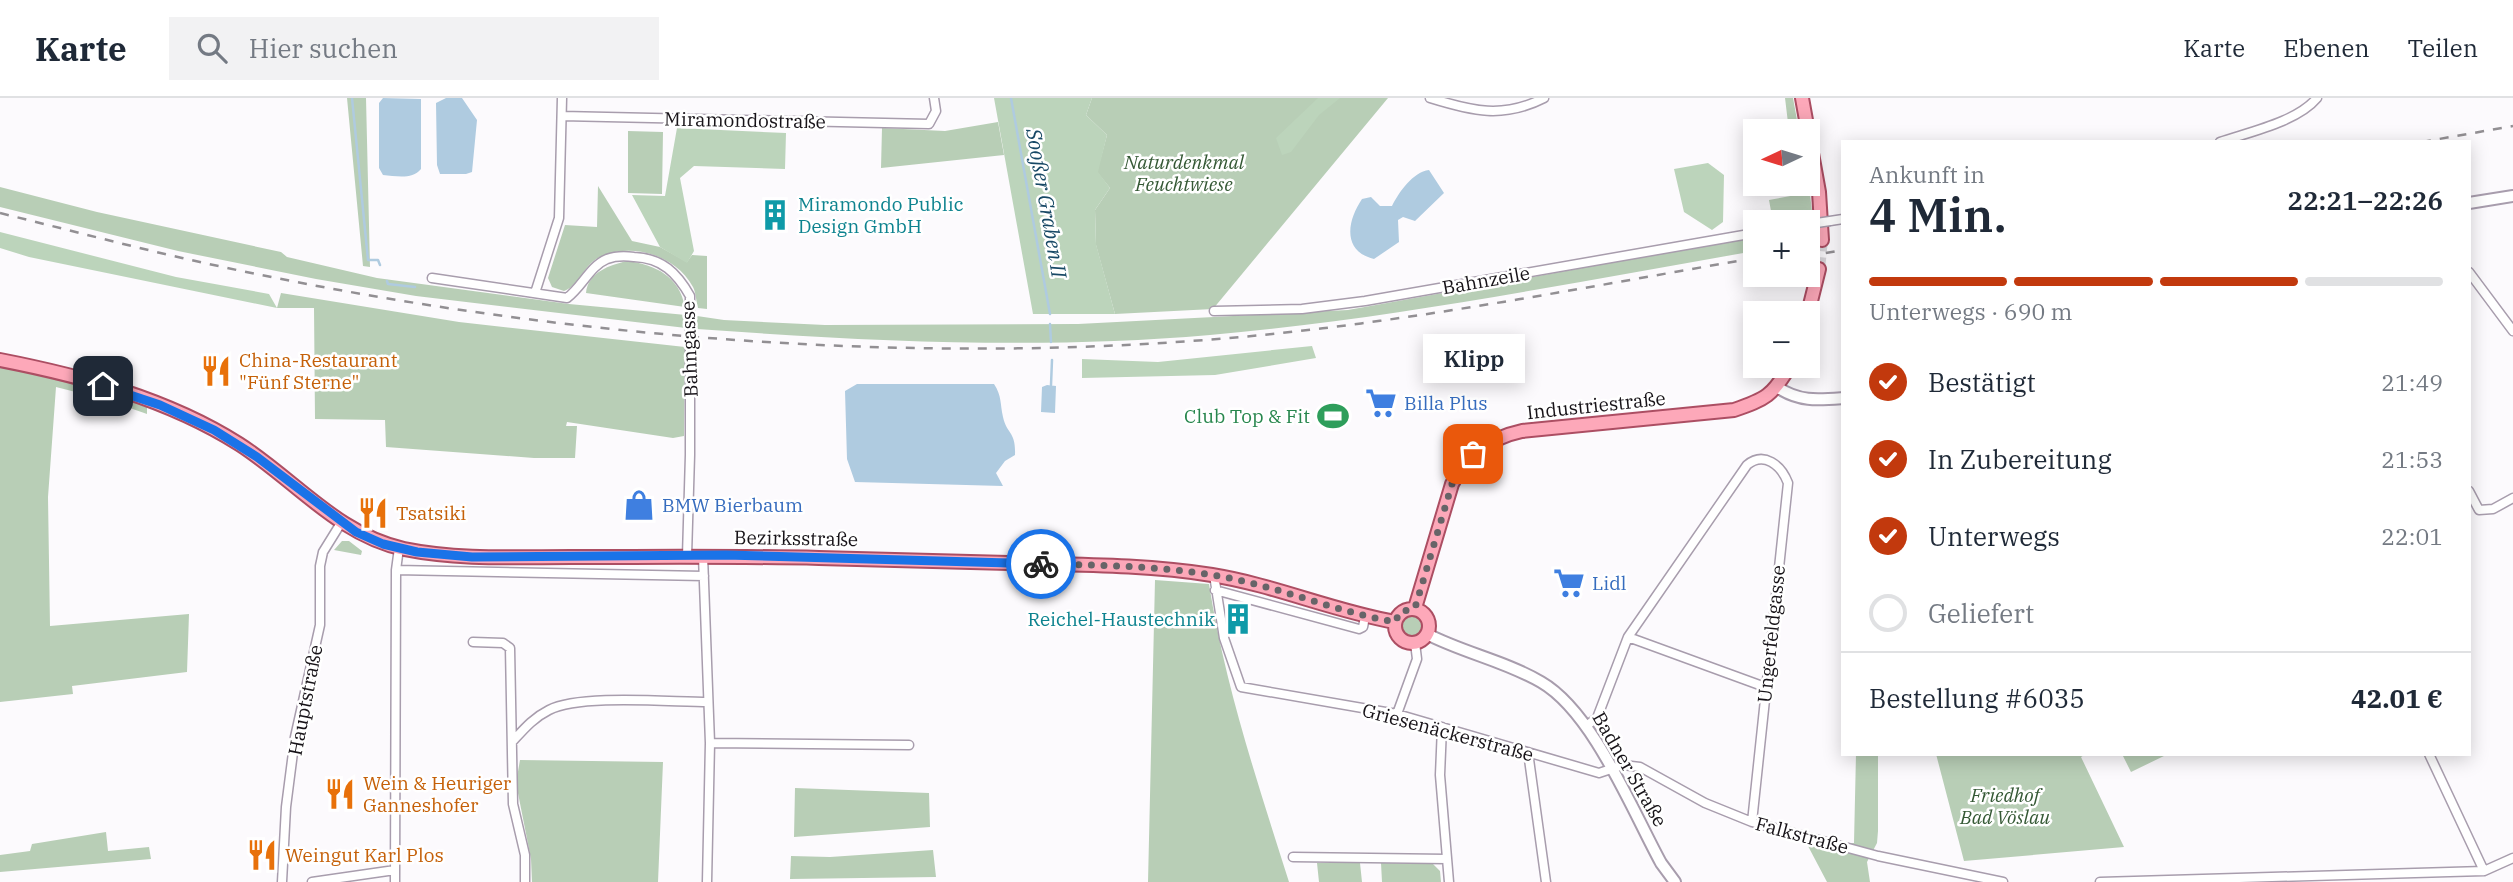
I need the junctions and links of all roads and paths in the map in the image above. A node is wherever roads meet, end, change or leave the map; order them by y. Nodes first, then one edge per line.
1 (562, 98) edge
2 (934, 98) edge
3 (1430, 98) edge
4 (1544, 98) edge
5 (1802, 98) edge
6 (2317, 98) edge
7 (562, 116) junction
8 (2226, 140) edge
9 (2513, 196) edge
10 (2471, 203) edge
11 (1841, 219) edge
12 (1820, 222) edge
13 (1743, 235) edge
14 (1822, 240) tunnel mouth
15 (2471, 275) edge
16 (432, 278) dead end
17 (536, 293) junction
18 (1214, 312) dead end
19 (2513, 331) edge
20 (0, 360) edge
21 (1783, 378) edge
22 (1777, 387) junction
23 (1841, 398) edge
24 (2471, 495) edge
25 (2513, 498) edge
26 (341, 523) junction
27 (399, 548) junction
28 (687, 556) junction
29 (703, 556) junction
30 (396, 570) junction
31 (1214, 575) junction
32 (704, 576) junction
33 (1215, 590) junction
34 (1415, 608) junction
35 (1365, 617) junction
36 (1395, 622) junction
37 (1427, 634) junction
38 (1628, 637) junction
39 (473, 642) dead end
40 (1415, 643) junction
41 (1765, 687) junction
42 (708, 702) junction
43 (1397, 714) junction
44 (1586, 726) junction
45 (1442, 727) junction
46 (512, 742) junction
47 (710, 743) junction
48 (909, 745) dead end
49 (1528, 752) junction
50 (2430, 756) edge
51 (1611, 769) junction
52 (1752, 822) junction
53 (1293, 858) dead end
54 (2513, 858) edge
55 (1447, 859) junction
56 (395, 870) junction
57 (2484, 871) junction
58 (2459, 872) junction
59 (282, 882) edge
60 (312, 882) edge
61 (395, 882) edge
62 (525, 882) edge
63 (707, 882) edge
64 (1449, 882) edge
65 (1546, 882) edge
66 (1675, 882) edge
67 (2003, 882) edge
68 (2101, 882) edge
69 (2452, 882) edge

1 - 7 street
2 - 7 street, Miramondostraße
3 - 4 street
5 - 14 main road
6 - 8 street
7 - 17 street
9 - 10 street
11 - 12 street, bridge
13 - 18 street, Bahnzeile
15 - 19 street
16 - 17 street
17 - 28 street, Bahngasse
20 - 26 main road
21 - 22 main road
22 - 23 street
22 - 34 main road, Industriestraße
24 - 25 street
26 - 27 main road, Bezirksstraße
26 - 59 street, Hauptstraße
27 - 28 main road, Bezirksstraße
27 - 30 street
28 - 29 main road, Bezirksstraße
29 - 31 main road, Bezirksstraße
29 - 32 street
30 - 32 street
30 - 56 street
31 - 33 street
31 - 35 main road
32 - 42 street
33 - 35 street
33 - 43 street, Griesenäckerstraße
34 - 36 main road
34 - 37 main road
35 - 36 main road
36 - 40 main road
37 - 40 main road
37 - 44 street, Badner Straße
38 - 41 street
38 - 41 street, Ungerfeldgasse
38 - 44 street
39 - 46 street
40 - 43 street
41 - 52 street, Ungerfeldgasse
42 - 46 street
42 - 47 street
43 - 45 street, Griesenäckerstraße
44 - 51 street, Badner Straße
45 - 49 street, Griesenäckerstraße
45 - 55 street
46 - 62 street
47 - 48 street
47 - 63 street
49 - 51 street, Griesenäckerstraße
49 - 65 street
50 - 57 street
51 - 52 street, Falkstraße
51 - 66 street, Badner Straße
52 - 67 street, Falkstraße
53 - 55 street
54 - 57 street
55 - 64 street
56 - 60 street
56 - 61 street
57 - 58 street
58 - 68 street
58 - 69 street

